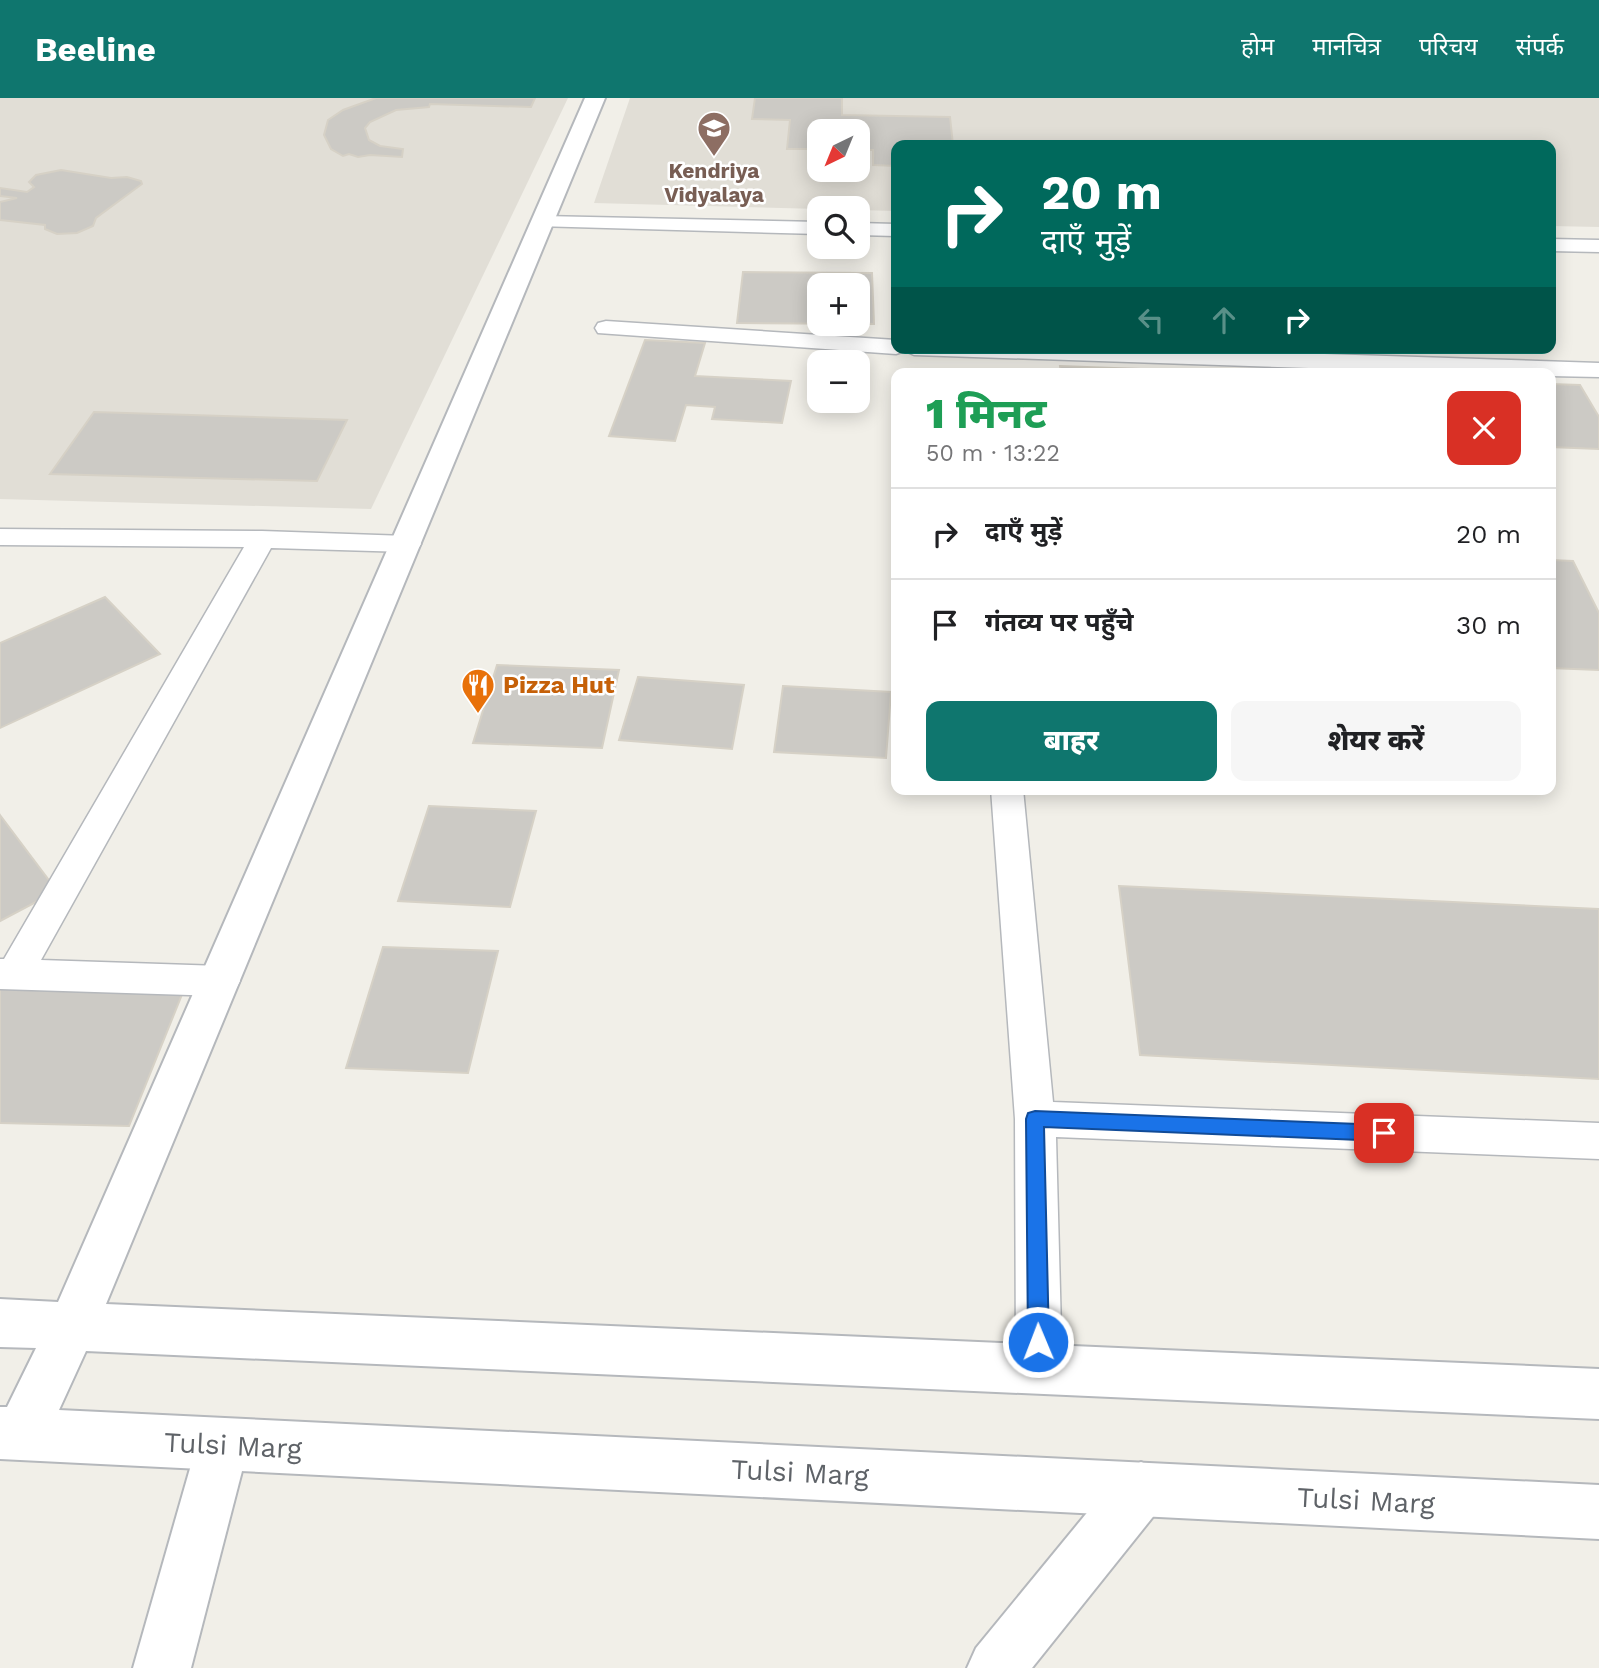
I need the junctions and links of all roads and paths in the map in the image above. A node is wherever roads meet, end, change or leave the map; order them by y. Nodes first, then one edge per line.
1 (595, 98) edge
2 (542, 222) junction
3 (807, 228) edge
4 (870, 229) edge
5 (891, 230) edge
6 (1556, 245) edge
7 (1599, 246) edge
8 (606, 328) dead end
9 (891, 347) edge
10 (938, 354) edge
11 (970, 362) edge
12 (1442, 368) edge
13 (1556, 369) edge
14 (1599, 370) edge
15 (0, 537) edge
16 (262, 540) junction
17 (407, 544) junction
18 (1008, 795) edge
19 (7, 975) edge
20 (221, 981) junction
21 (1035, 1119) junction
22 (1599, 1141) edge
23 (0, 1322) edge
24 (72, 1326) junction
25 (1039, 1368) junction
26 (1599, 1394) edge
27 (7, 1437) edge
28 (223, 1444) junction
29 (1140, 1489) junction
30 (1599, 1512) edge
31 (162, 1668) edge
32 (996, 1668) edge

1 - 2 street
2 - 3 lane
2 - 17 street
4 - 5 lane
6 - 7 lane
8 - 9 lane
10 - 11 lane
11 - 12 lane
13 - 14 lane
15 - 16 lane
16 - 17 lane
16 - 19 lane
17 - 20 street
18 - 21 lane
19 - 20 lane
20 - 24 street
21 - 22 lane
21 - 25 lane
23 - 24 street
24 - 25 street
24 - 27 street
25 - 26 street
27 - 28 street, Tulsi Marg
28 - 29 street, Tulsi Marg
28 - 31 street
29 - 30 street, Tulsi Marg
29 - 32 street

